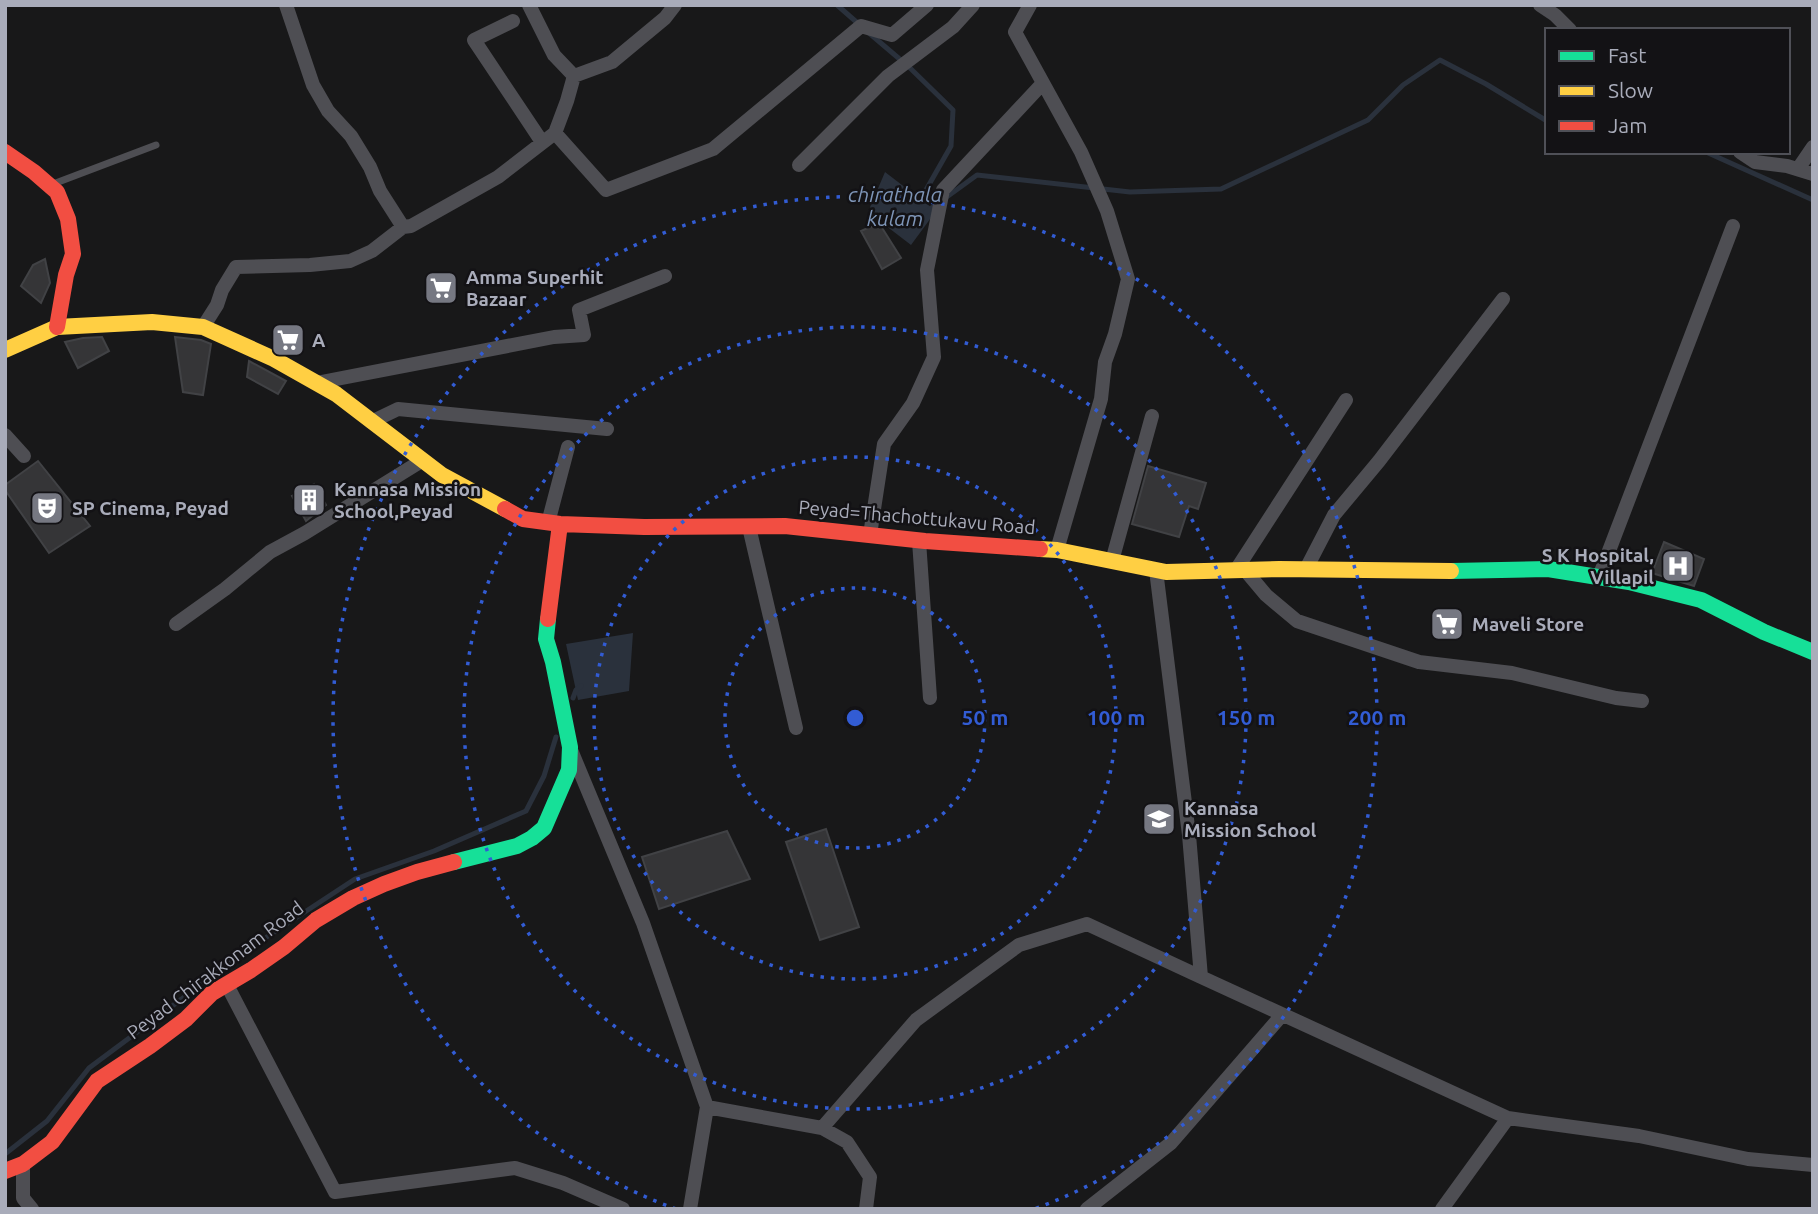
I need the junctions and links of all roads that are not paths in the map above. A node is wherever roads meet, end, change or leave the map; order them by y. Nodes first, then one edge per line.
1 (286, 5) edge
2 (675, 5) edge
3 (927, 5) edge
4 (973, 5) edge
5 (1030, 5) edge
6 (1540, 5) edge
7 (534, 8) edge
8 (513, 21) dead end
9 (1568, 28) edge
10 (574, 76) junction
11 (1043, 83) junction
12 (555, 133) junction
13 (542, 142) junction
14 (156, 145) dead end
15 (1813, 147) edge
16 (5, 152) edge
17 (1743, 154) edge
18 (799, 164) dead end
19 (1806, 171) edge
20 (49, 186) junction
21 (409, 224) junction
22 (1733, 226) dead end
23 (664, 276) dead end
24 (1503, 299) dead end
25 (57, 327) junction
26 (203, 327) junction
27 (5, 350) edge
28 (316, 383) junction
29 (1346, 400) dead end
30 (1152, 416) dead end
31 (372, 422) junction
32 (607, 429) dead end
33 (5, 435) edge
34 (568, 447) dead end
35 (24, 456) dead end
36 (423, 460) junction
37 (554, 524) junction
38 (749, 527) junction
39 (870, 535) junction
40 (919, 541) junction
41 (1057, 550) junction
42 (1112, 561) junction
43 (1306, 569) junction
44 (1156, 570) junction
45 (1241, 570) junction
46 (1599, 577) junction
47 (176, 624) dead end
48 (1813, 653) edge
49 (930, 698) dead end
50 (1642, 702) dead end
51 (796, 728) dead end
52 (570, 747) junction
53 (1201, 977) junction
54 (227, 985) junction
55 (1282, 1015) junction
56 (706, 1107) junction
57 (1507, 1118) junction
58 (822, 1128) junction
59 (23, 1164) junction
60 (1813, 1165) edge
61 (5, 1171) edge
62 (32, 1209) edge
63 (623, 1209) edge
64 (690, 1209) edge
65 (866, 1209) edge
66 (1087, 1209) edge
67 (1442, 1209) edge

1 - 21 street
2 - 10 street
3 - 12 street
4 - 18 street
5 - 11 street
6 - 9 street
7 - 10 street
8 - 13 street
10 - 12 street
11 - 39 street
11 - 41 street
12 - 13 street
13 - 21 street
14 - 20 lane
15 - 19 street
16 - 20 main road
17 - 19 street
20 - 25 main road
21 - 26 street
22 - 46 street
23 - 28 street
24 - 43 street
25 - 26 main road, Peyad=Thachottukavu Road
25 - 27 main road
26 - 28 main road, Peyad=Thachottukavu Road
28 - 31 main road, Peyad=Thachottukavu Road
29 - 45 street
30 - 42 street
31 - 32 street
31 - 36 main road, Peyad=Thachottukavu Road
33 - 35 street
34 - 37 street
36 - 37 main road, Peyad=Thachottukavu Road
36 - 47 street
37 - 38 main road, Peyad=Thachottukavu Road
37 - 52 main road, Peyad Chirakkonam Road
38 - 39 main road, Peyad=Thachottukavu Road
38 - 51 street
39 - 40 main road, Peyad=Thachottukavu Road
40 - 41 main road, Peyad=Thachottukavu Road
40 - 49 street
41 - 42 main road, Peyad=Thachottukavu Road
42 - 44 main road, Peyad=Thachottukavu Road
43 - 45 main road, Peyad=Thachottukavu Road
43 - 46 main road, Peyad=Thachottukavu Road
44 - 45 main road, Peyad=Thachottukavu Road
44 - 53 street
45 - 50 street
46 - 48 main road, Peyad=Thachottukavu Road
52 - 54 main road, Peyad Chirakkonam Road
52 - 56 street
53 - 55 street
53 - 58 street
54 - 59 main road, Peyad Chirakkonam Road
54 - 63 street
55 - 57 street
55 - 66 street
56 - 58 street
56 - 64 street
57 - 60 street
57 - 67 street
58 - 65 street
59 - 61 main road, Peyad Chirakkonam Road
59 - 62 street

